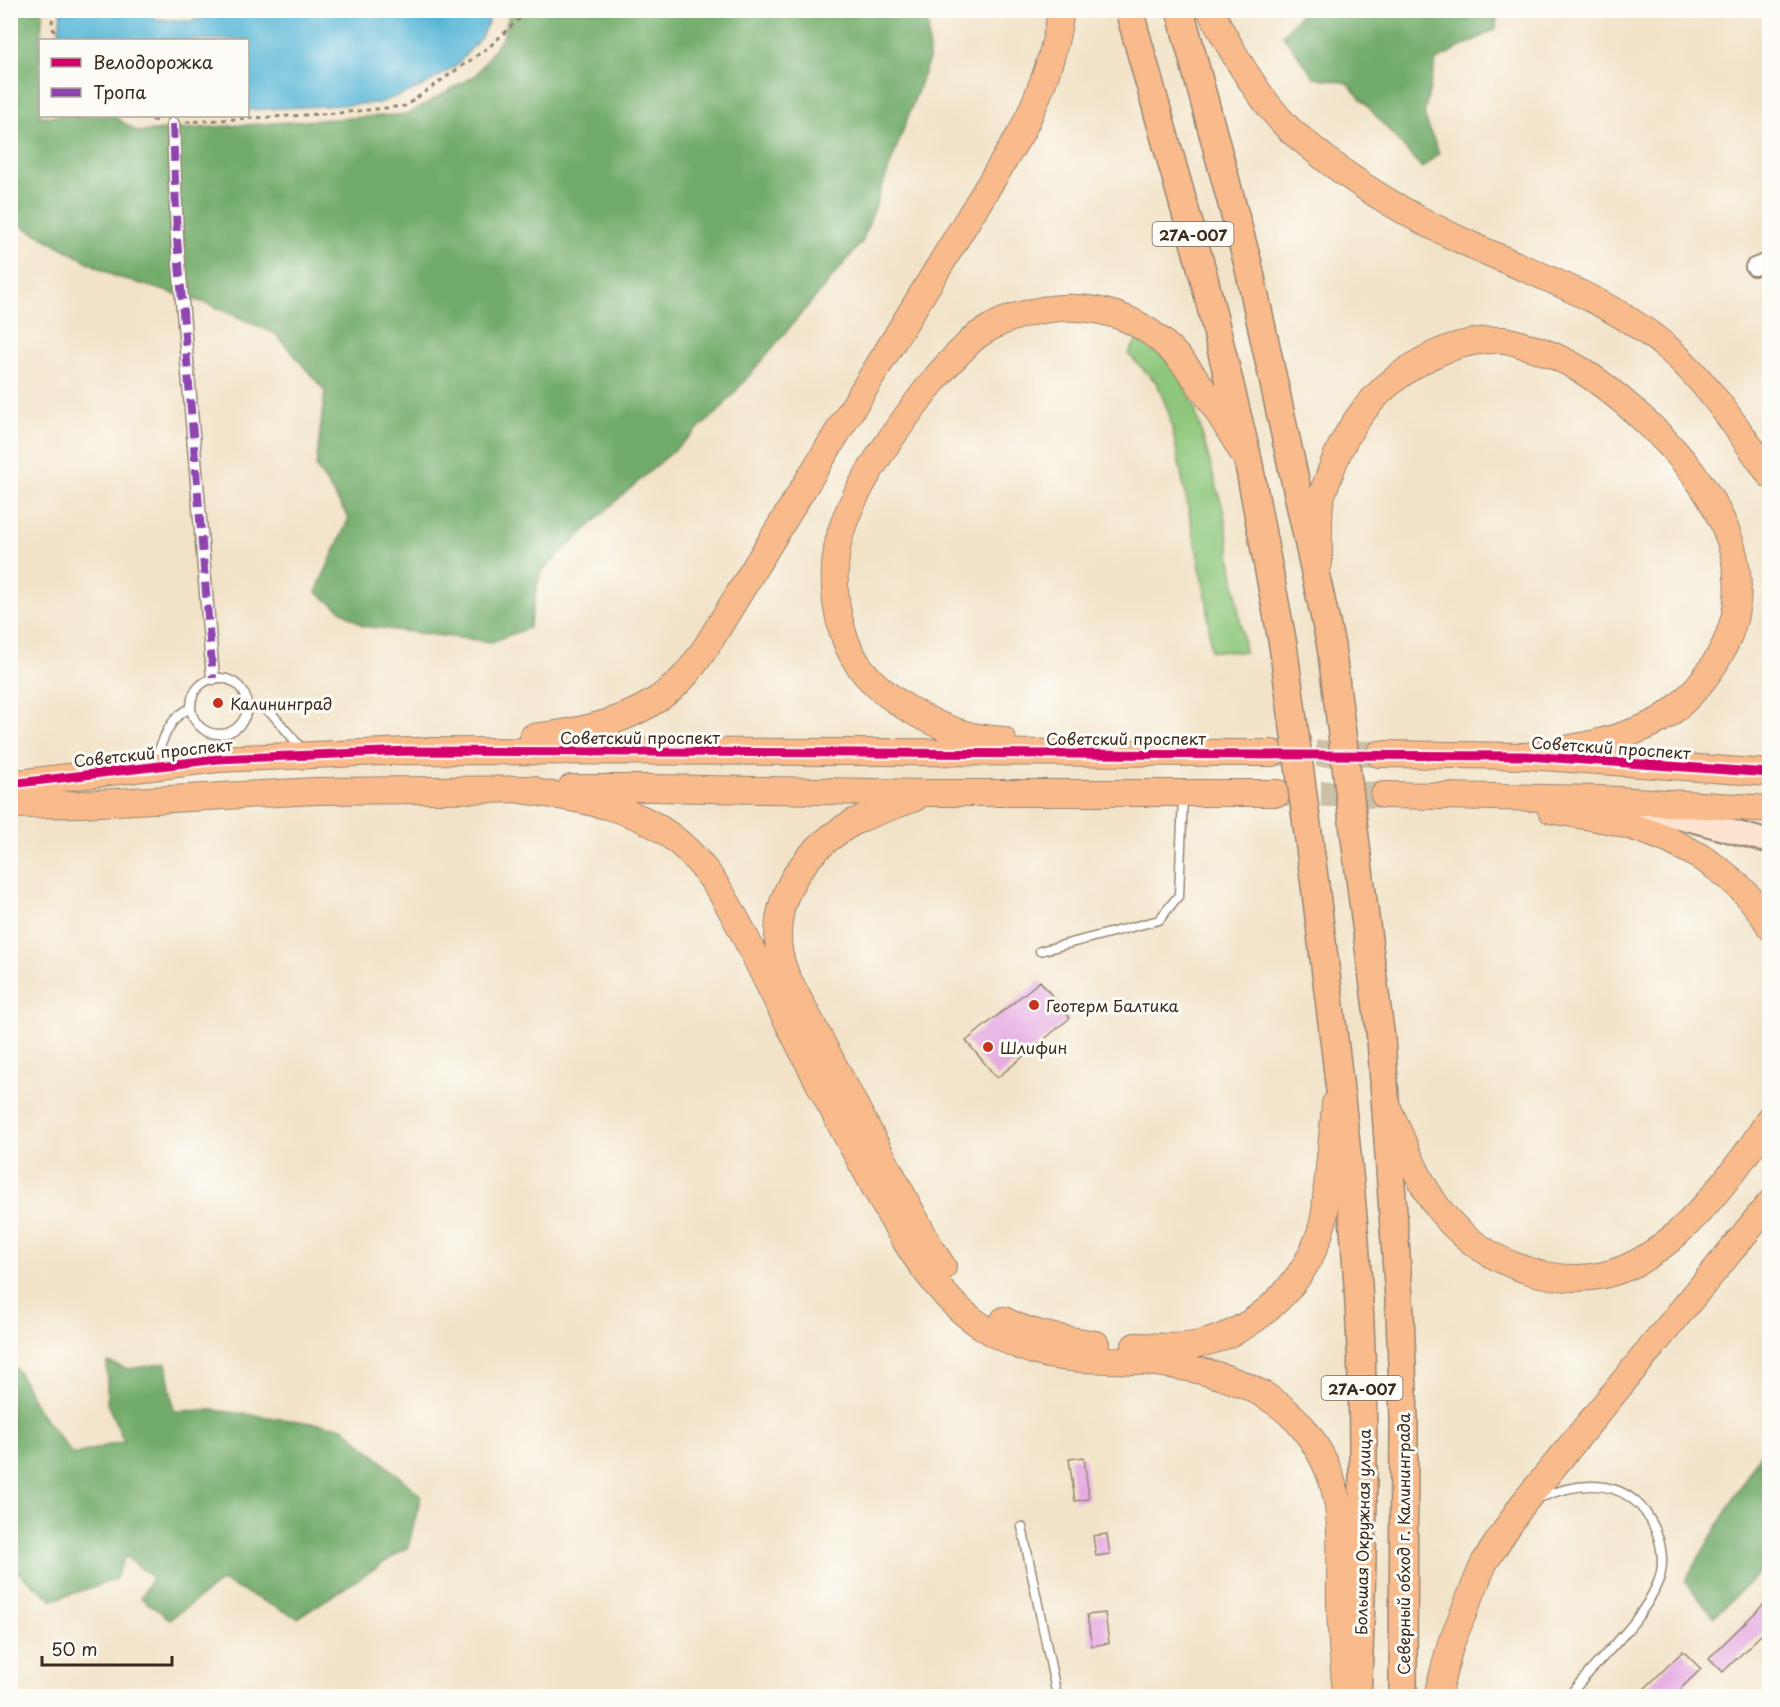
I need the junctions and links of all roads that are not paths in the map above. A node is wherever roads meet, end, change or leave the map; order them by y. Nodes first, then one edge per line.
1 (1061, 10) edge
2 (1129, 10) edge
3 (1180, 10) edge
4 (1210, 10) edge
5 (173, 124) road end
6 (1248, 460) junction
7 (1770, 476) edge
8 (1319, 594) junction
9 (213, 678) junction
10 (247, 706) junction
11 (191, 708) junction
12 (408, 751) junction
13 (1135, 753) junction
14 (1272, 753) tunnel mouth
15 (307, 754) junction
16 (1379, 754) tunnel mouth
17 (1527, 756) junction
18 (153, 766) junction
19 (1770, 773) edge
20 (10, 784) edge
21 (515, 789) junction
22 (926, 793) junction
23 (1183, 793) junction
24 (1278, 793) tunnel mouth
25 (1384, 795) tunnel mouth
26 (1473, 796) junction
27 (1600, 799) junction
28 (10, 805) edge
29 (1770, 809) edge
30 (1770, 842) edge
31 (1770, 927) edge
32 (1040, 951) dead end
33 (1338, 1080) junction
34 (1386, 1104) junction
35 (1770, 1118) edge
36 (1770, 1203) edge
37 (1522, 1505) junction
38 (1022, 1527) dead end
39 (1057, 1696) edge
40 (1346, 1696) edge
41 (1358, 1696) edge
42 (1403, 1696) edge
43 (1437, 1696) edge
44 (1569, 1696) edge

1 - 12 main road
2 - 6 highway, 27А-007
3 - 8 highway, Северный обход г. Калининграда
4 - 7 main road
5 - 9 street
6 - 13 main road
6 - 33 highway, 27А-007, bridge
8 - 17 main road
8 - 34 highway, Северный обход г. Калининграда, bridge
9 - 10 lane
9 - 11 lane
10 - 11 lane
10 - 15 lane
11 - 18 lane
12 - 13 main road, Советский проспект
12 - 15 main road, Советский проспект
13 - 14 main road, Советский проспект
15 - 18 main road, Советский проспект
16 - 17 main road, Советский проспект
17 - 19 main road, Советский проспект
18 - 20 main road, Советский проспект
21 - 22 main road
21 - 28 main road
21 - 40 main road
22 - 23 main road
22 - 33 main road
23 - 24 main road
23 - 32 lane
25 - 26 main road
26 - 27 main road
26 - 31 main road
27 - 29 main road
27 - 30 main road
33 - 41 highway, Большая Окружная улица / 27А-007
34 - 35 main road
34 - 42 highway, Северный обход г. Калининграда / 27А-007
36 - 37 main road
37 - 43 main road
37 - 44 lane
38 - 39 lane

